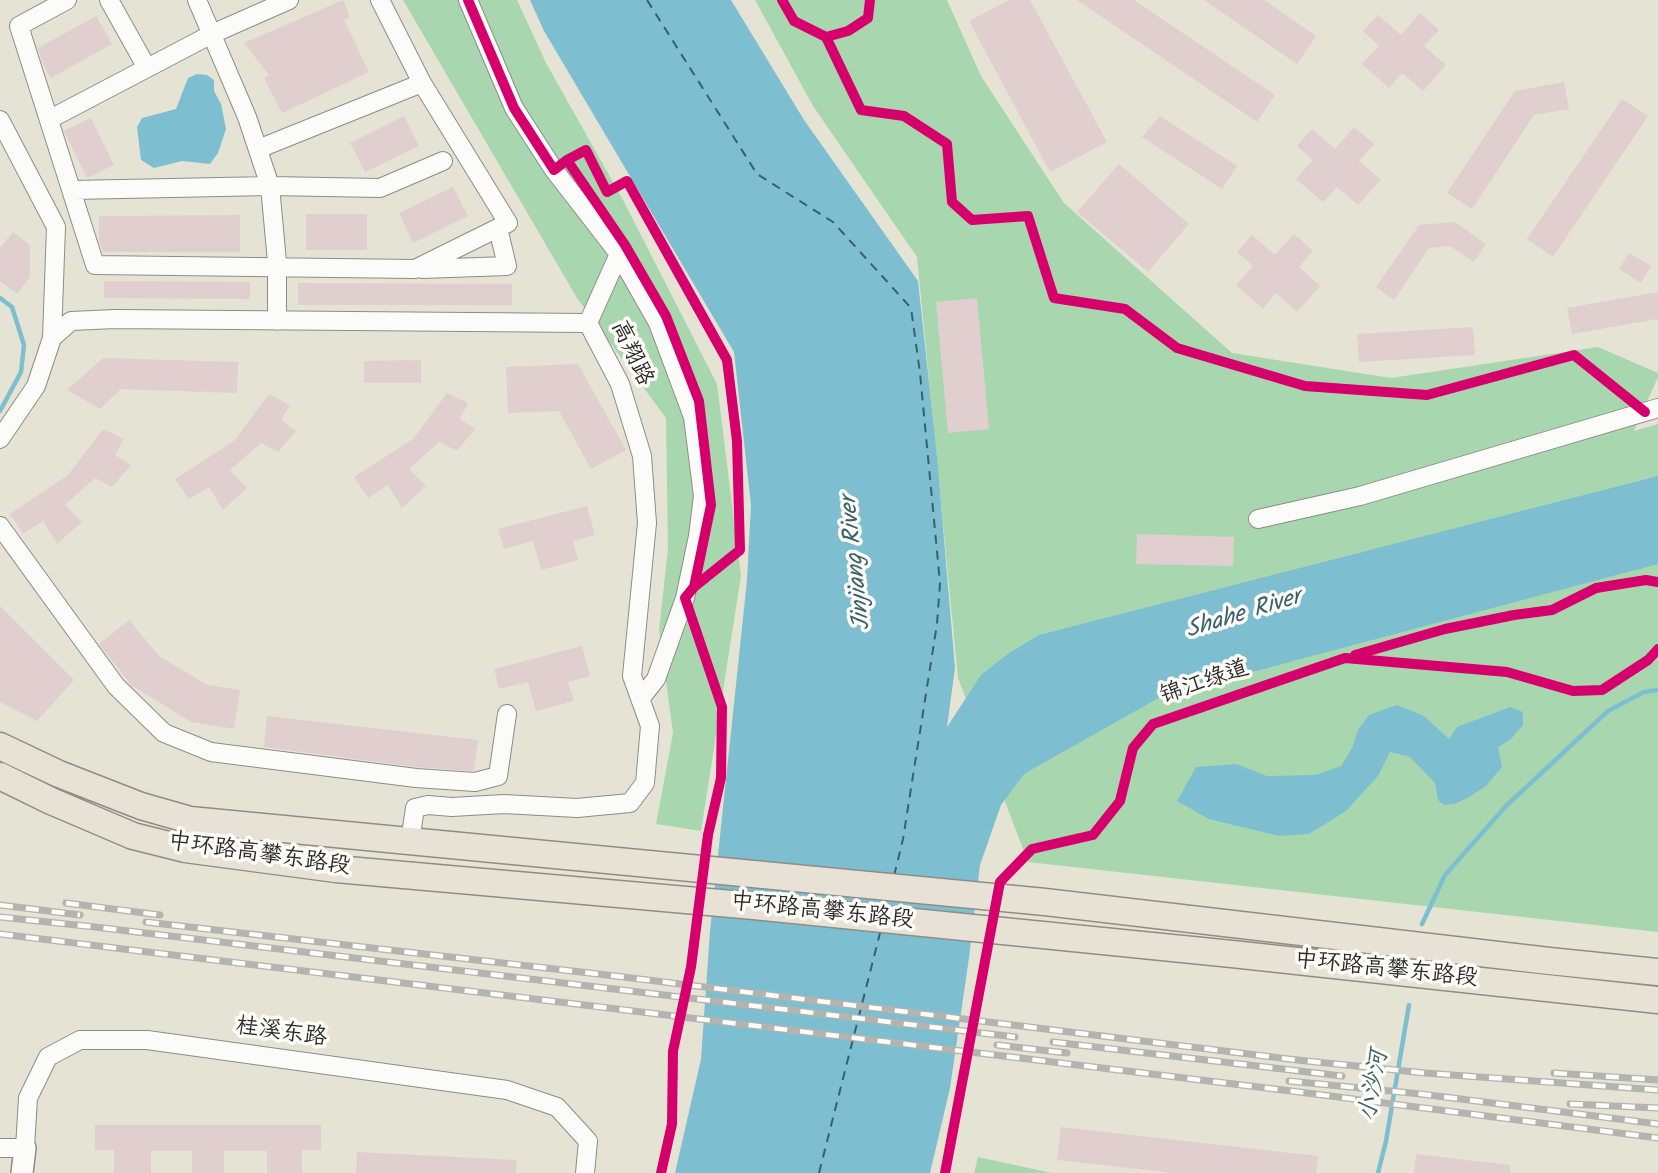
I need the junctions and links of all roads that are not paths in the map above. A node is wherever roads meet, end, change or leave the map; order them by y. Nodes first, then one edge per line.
1 (67, 0) edge
2 (108, 0) edge
3 (198, 0) edge
4 (289, 0) edge
5 (380, 0) edge
6 (468, 0) edge
7 (212, 34) junction
8 (147, 68) junction
9 (422, 83) junction
10 (50, 119) junction
11 (0, 120) edge
12 (258, 149) junction
13 (443, 161) dead end
14 (270, 186) junction
15 (72, 190) junction
16 (498, 228) junction
17 (619, 254) junction
18 (277, 266) junction
19 (415, 269) junction
20 (277, 321) junction
21 (588, 323) junction
22 (52, 338) junction
23 (1658, 408) edge
24 (0, 439) edge
25 (1258, 519) dead end
26 (0, 526) edge
27 (640, 699) junction
28 (507, 713) dead end
29 (0, 747) edge
30 (0, 776) edge
31 (410, 841) junction
32 (1658, 972) edge
33 (1658, 1000) edge
34 (0, 1148) edge
35 (25, 1148) junction
36 (22, 1173) edge
37 (585, 1173) edge

1 - 10 street
2 - 8 street
3 - 7 street
4 - 7 street
5 - 9 street
6 - 17 street
7 - 8 street
7 - 12 street
8 - 10 street
9 - 12 street
9 - 16 street
10 - 15 street
11 - 22 street
12 - 14 street
13 - 14 street
14 - 15 street
14 - 18 street
15 - 18 street
16 - 19 street
16 - 19 street
17 - 21 street
17 - 27 street
18 - 19 street
18 - 20 street
20 - 21 street, 高翔路
20 - 22 street, 高翔路
21 - 27 street, 高翔路
22 - 24 street
23 - 25 street
26 - 28 street
27 - 31 street, 高翔路
29 - 31 main road, 中环路高攀东路段
30 - 33 main road, 中环路高攀东路段
31 - 32 main road, 中环路高攀东路段
34 - 35 street
35 - 36 street
35 - 37 street, 桂溪东路

